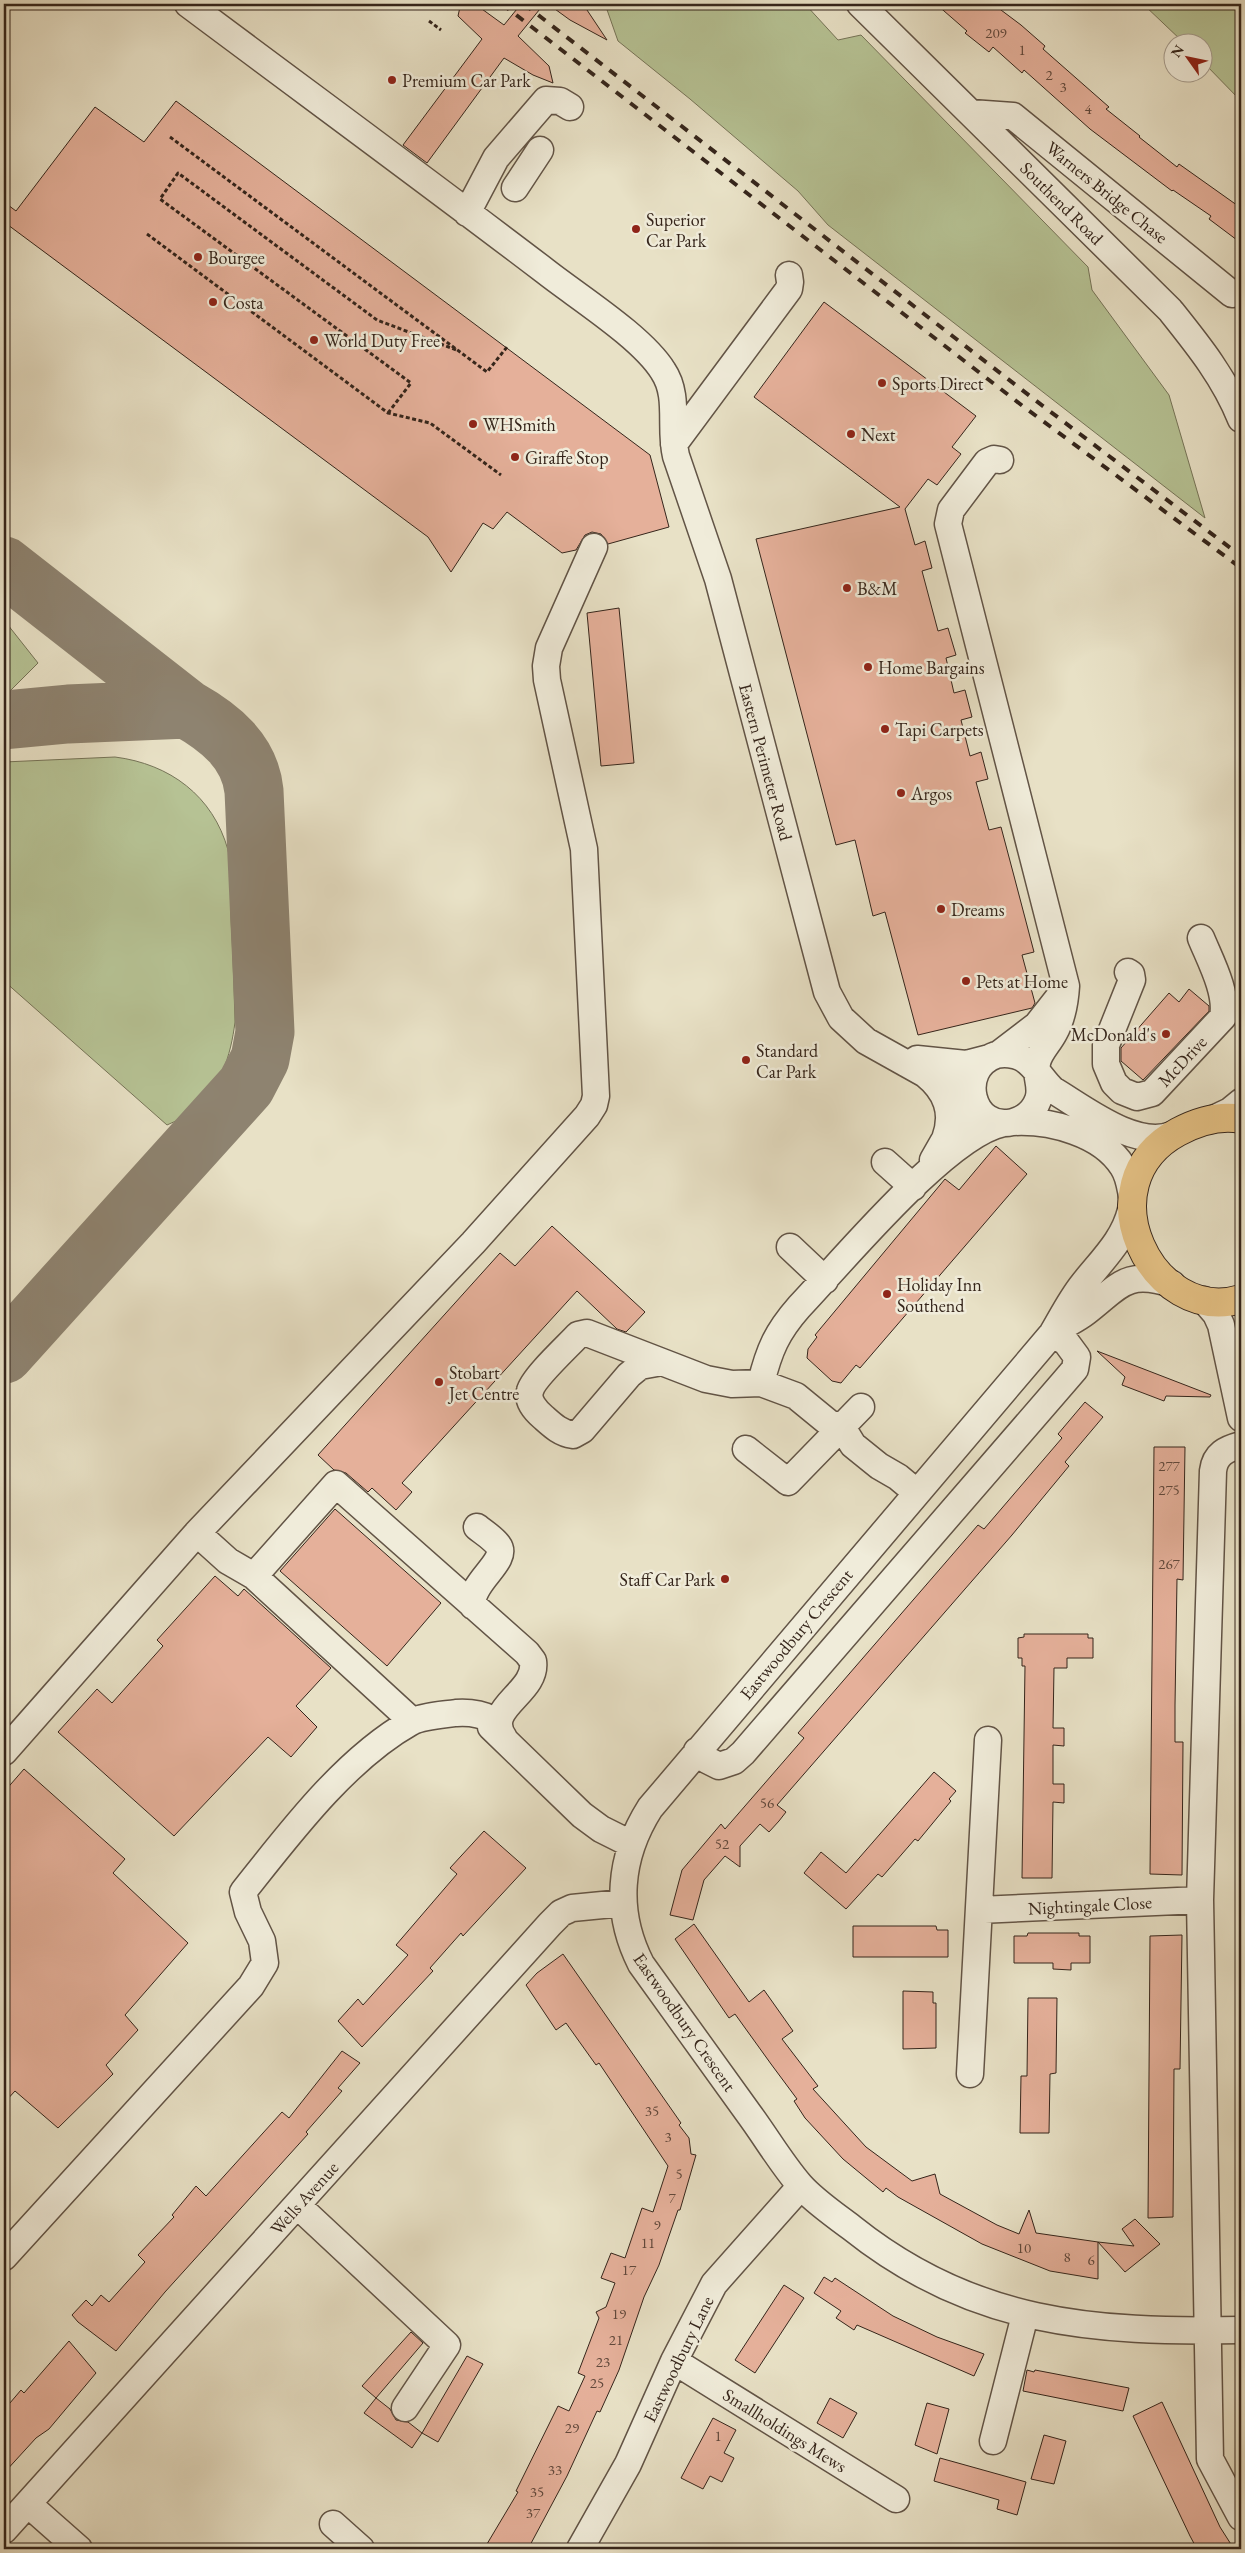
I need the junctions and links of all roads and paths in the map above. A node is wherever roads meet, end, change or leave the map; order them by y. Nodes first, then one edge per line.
1 (188, 4) edge
2 (860, 4) edge
3 (429, 21) dead end
4 (441, 30) dead end
5 (570, 107) dead end
6 (971, 113) junction
7 (170, 137) dead end
8 (540, 150) dead end
9 (515, 188) dead end
10 (467, 213) junction
11 (147, 234) dead end
12 (788, 275) dead end
13 (1232, 294) dead end
14 (507, 348) dead end
15 (459, 351) junction
16 (388, 413) junction
17 (1241, 419) edge
18 (674, 444) junction
19 (1000, 460) dead end
20 (501, 475) dead end
21 (594, 546) dead end
22 (1203, 942) dead end
23 (1128, 972) dead end
24 (1065, 974) junction
25 (892, 1056) junction
26 (994, 1056) junction
27 (1037, 1073) junction
28 (925, 1074) junction
29 (973, 1100) junction
30 (1241, 1102) edge
31 (1241, 1119) edge
32 (1211, 1120) junction
33 (1008, 1122) junction
34 (1172, 1136) junction
35 (945, 1139) junction
36 (885, 1162) dead end
37 (919, 1180) junction
38 (1132, 1203) junction
39 (790, 1247) dead end
40 (825, 1280) junction
41 (1172, 1284) junction
42 (1241, 1299) edge
43 (1204, 1300) junction
44 (1052, 1334) junction
45 (662, 1362) junction
46 (770, 1386) junction
47 (861, 1407) dead end
48 (1241, 1418) edge
49 (842, 1427) junction
50 (1241, 1446) edge
51 (746, 1449) dead end
52 (907, 1484) junction
53 (477, 1527) dead end
54 (197, 1533) junction
55 (254, 1576) junction
56 (473, 1606) junction
57 (412, 1722) junction
58 (498, 1728) junction
59 (988, 1740) dead end
60 (697, 1751) junction
61 (4, 1752) edge
62 (631, 1844) junction
63 (1200, 1900) junction
64 (623, 1903) junction
65 (979, 1910) junction
66 (970, 2074) dead end
67 (801, 2186) junction
68 (297, 2205) junction
69 (4, 2257) edge
70 (1025, 2315) junction
71 (1210, 2330) junction
72 (1241, 2330) edge
73 (674, 2361) junction
74 (405, 2408) dead end
75 (993, 2441) dead end
76 (896, 2499) dead end
77 (28, 2504) junction
78 (1241, 2517) edge
79 (333, 2524) dead end
80 (4, 2530) edge
81 (79, 2549) edge
82 (361, 2549) edge
83 (580, 2549) edge

1 - 10 street, Eastern Perimeter Road
2 - 6 street, Southend Road
3 - 4 path
5 - 10 street
6 - 13 street, Warners Bridge Chase
6 - 17 street, Southend Road
7 - 15 path
8 - 9 street
10 - 18 street, Eastern Perimeter Road
11 - 16 path
12 - 18 street
14 - 15 path
15 - 16 path
16 - 20 path
18 - 25 street, Eastern Perimeter Road
19 - 24 street
21 - 54 street
22 - 23 street, McDrive
24 - 26 street
24 - 27 street
25 - 26 street, Eastern Perimeter Road
25 - 28 street, Eastern Perimeter Road
26 - 27 street
26 - 29 street
27 - 33 street
27 - 34 street
28 - 29 street, Eastern Perimeter Road
28 - 35 street
29 - 33 street
29 - 35 street
30 - 32 street
31 - 32 main road
32 - 34 main road
33 - 37 street
33 - 38 street
34 - 38 main road
35 - 37 street
36 - 37 street
37 - 40 street
38 - 41 main road
38 - 44 street, Eastwoodbury Crescent
39 - 40 street
40 - 46 street
41 - 43 main road
41 - 44 street, Eastwoodbury Crescent
42 - 43 main road
43 - 48 street
44 - 52 street, Eastwoodbury Crescent
44 - 60 street
45 - 45 street
45 - 46 street
46 - 49 street
47 - 49 street
49 - 51 street
49 - 52 street
50 - 63 street
52 - 60 street, Eastwoodbury Crescent
53 - 56 street
54 - 55 street
54 - 61 street
55 - 56 street
55 - 57 street
56 - 58 street
57 - 58 street
57 - 69 street
58 - 62 street
59 - 65 street
60 - 62 street, Eastwoodbury Crescent
62 - 64 street, Eastwoodbury Crescent
63 - 65 street, Nightingale Close
63 - 71 street
64 - 67 street, Eastwoodbury Crescent
64 - 68 street, Wells Avenue
65 - 66 street
67 - 70 street, Eastwoodbury Crescent
67 - 73 street, Eastwoodbury Lane
68 - 74 street
68 - 77 street, Wells Avenue
70 - 71 street, Eastwoodbury Crescent
70 - 75 street
71 - 72 street, Eastwoodbury Crescent
71 - 78 street
73 - 76 street, Smallholdings Mews
73 - 83 street, Eastwoodbury Lane
77 - 80 street, Wells Avenue
77 - 81 street
79 - 82 street

